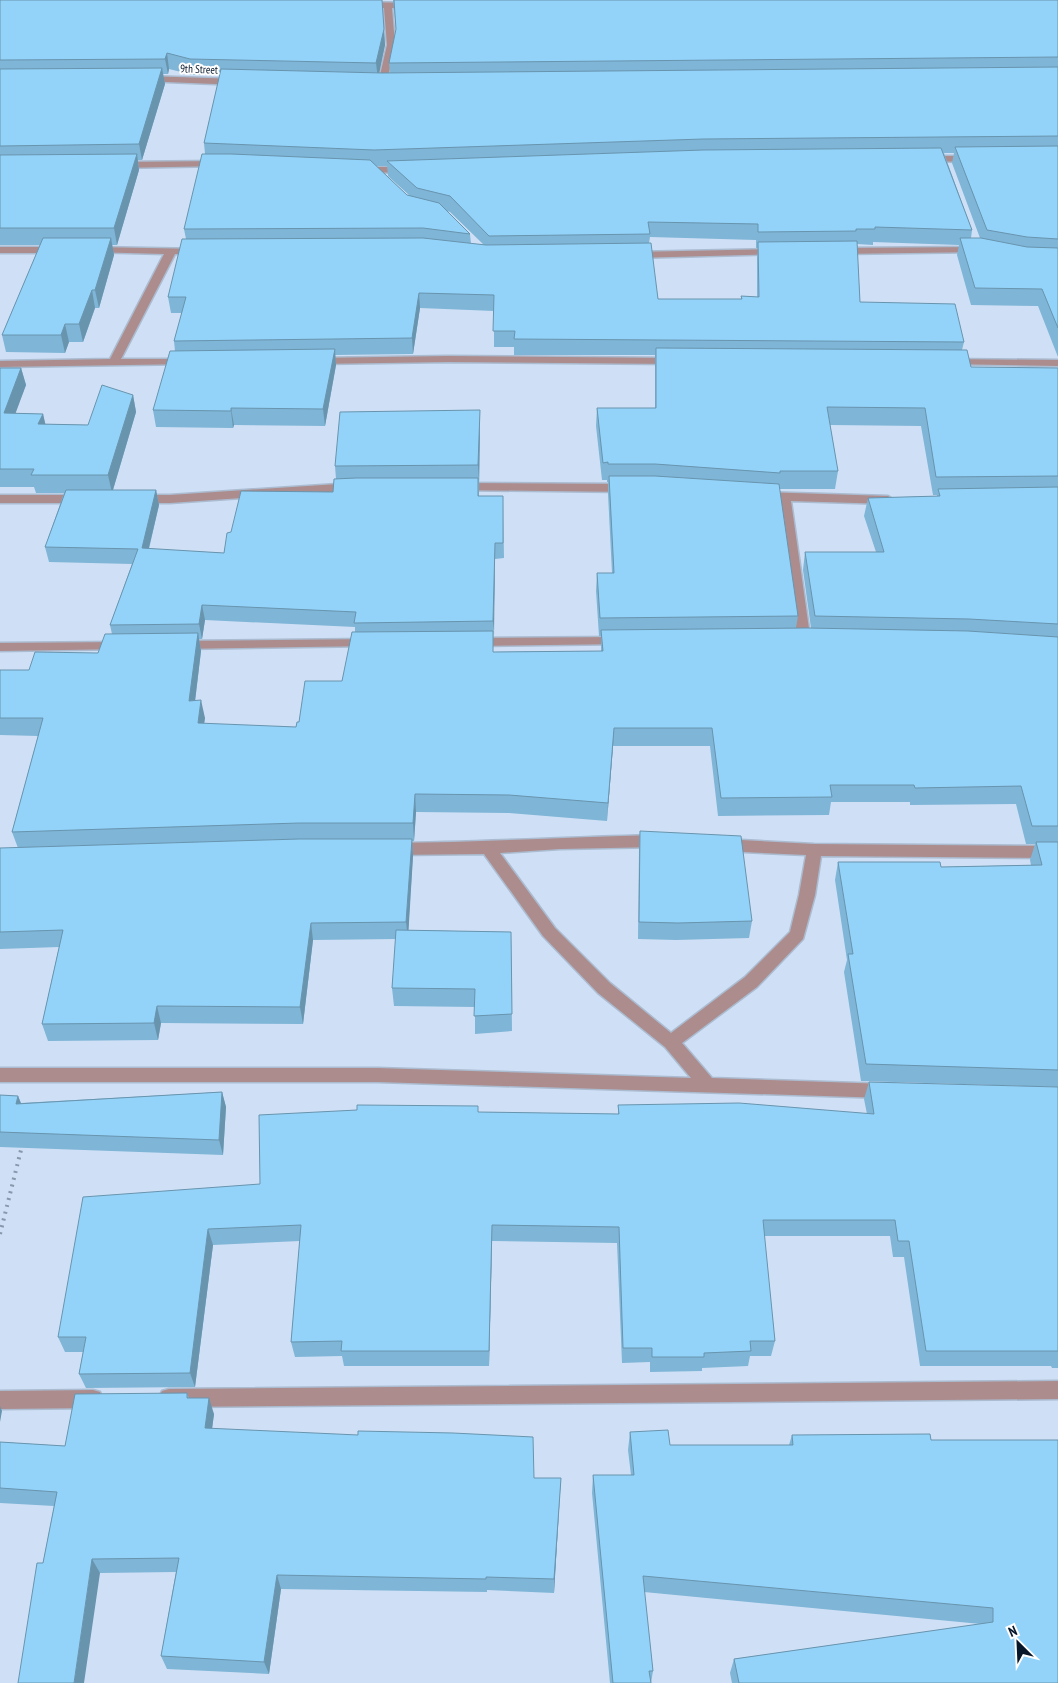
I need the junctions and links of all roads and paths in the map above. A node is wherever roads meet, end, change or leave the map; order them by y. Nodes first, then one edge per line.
1 (348, 5) edge
2 (388, 5) junction
3 (427, 6) edge
4 (133, 79) edge
5 (250, 82) edge
6 (393, 84) edge
7 (915, 159) edge
8 (982, 159) edge
9 (224, 164) edge
10 (113, 165) edge
11 (347, 170) edge
12 (415, 170) edge
13 (375, 171) junction
14 (388, 183) edge
15 (980, 248) edge
16 (0, 250) edge
17 (67, 250) edge
18 (86, 250) edge
19 (211, 250) edge
20 (171, 251) junction
21 (830, 251) edge
22 (791, 252) edge
23 (627, 255) edge
24 (301, 361) edge
25 (688, 361) edge
26 (202, 362) edge
27 (938, 362) edge
28 (114, 363) junction
29 (1058, 363) edge
30 (0, 364) edge
31 (367, 487) edge
32 (446, 487) edge
33 (644, 488) edge
34 (744, 495) edge
35 (784, 497) junction
36 (0, 499) edge
37 (95, 499) edge
38 (123, 499) edge
39 (900, 500) edge
40 (822, 640) edge
41 (636, 641) edge
42 (458, 642) edge
43 (379, 643) edge
44 (165, 645) edge
45 (136, 646) edge
46 (0, 647) edge
47 (672, 841) edge
48 (710, 844) edge
49 (488, 848) junction
50 (379, 849) edge
51 (814, 850) junction
52 (1058, 852) edge
53 (671, 1042) junction
54 (0, 1075) edge
55 (708, 1086) junction
56 (898, 1092) edge
57 (23, 1140) edge
58 (0, 1234) edge
59 (1058, 1390) edge
60 (109, 1399) edge
61 (149, 1399) edge
62 (0, 1400) edge

1 - 2 street
2 - 3 street
2 - 6 street
4 - 5 street, 9th Street
7 - 8 street
9 - 10 street
11 - 13 street
12 - 13 street
13 - 14 street
15 - 21 street
16 - 17 street
18 - 20 street
19 - 20 street
20 - 28 street
22 - 23 street
24 - 25 street
26 - 28 street
27 - 29 street
28 - 30 street
31 - 38 street
32 - 33 street
34 - 35 street
35 - 39 street
35 - 40 street
36 - 37 street
41 - 42 street
43 - 44 street
45 - 46 street
47 - 49 street
48 - 51 street
49 - 50 street
49 - 53 street
51 - 52 street
51 - 53 street
53 - 55 street
54 - 55 street
55 - 56 street
57 - 58 path
59 - 61 street
60 - 62 street

